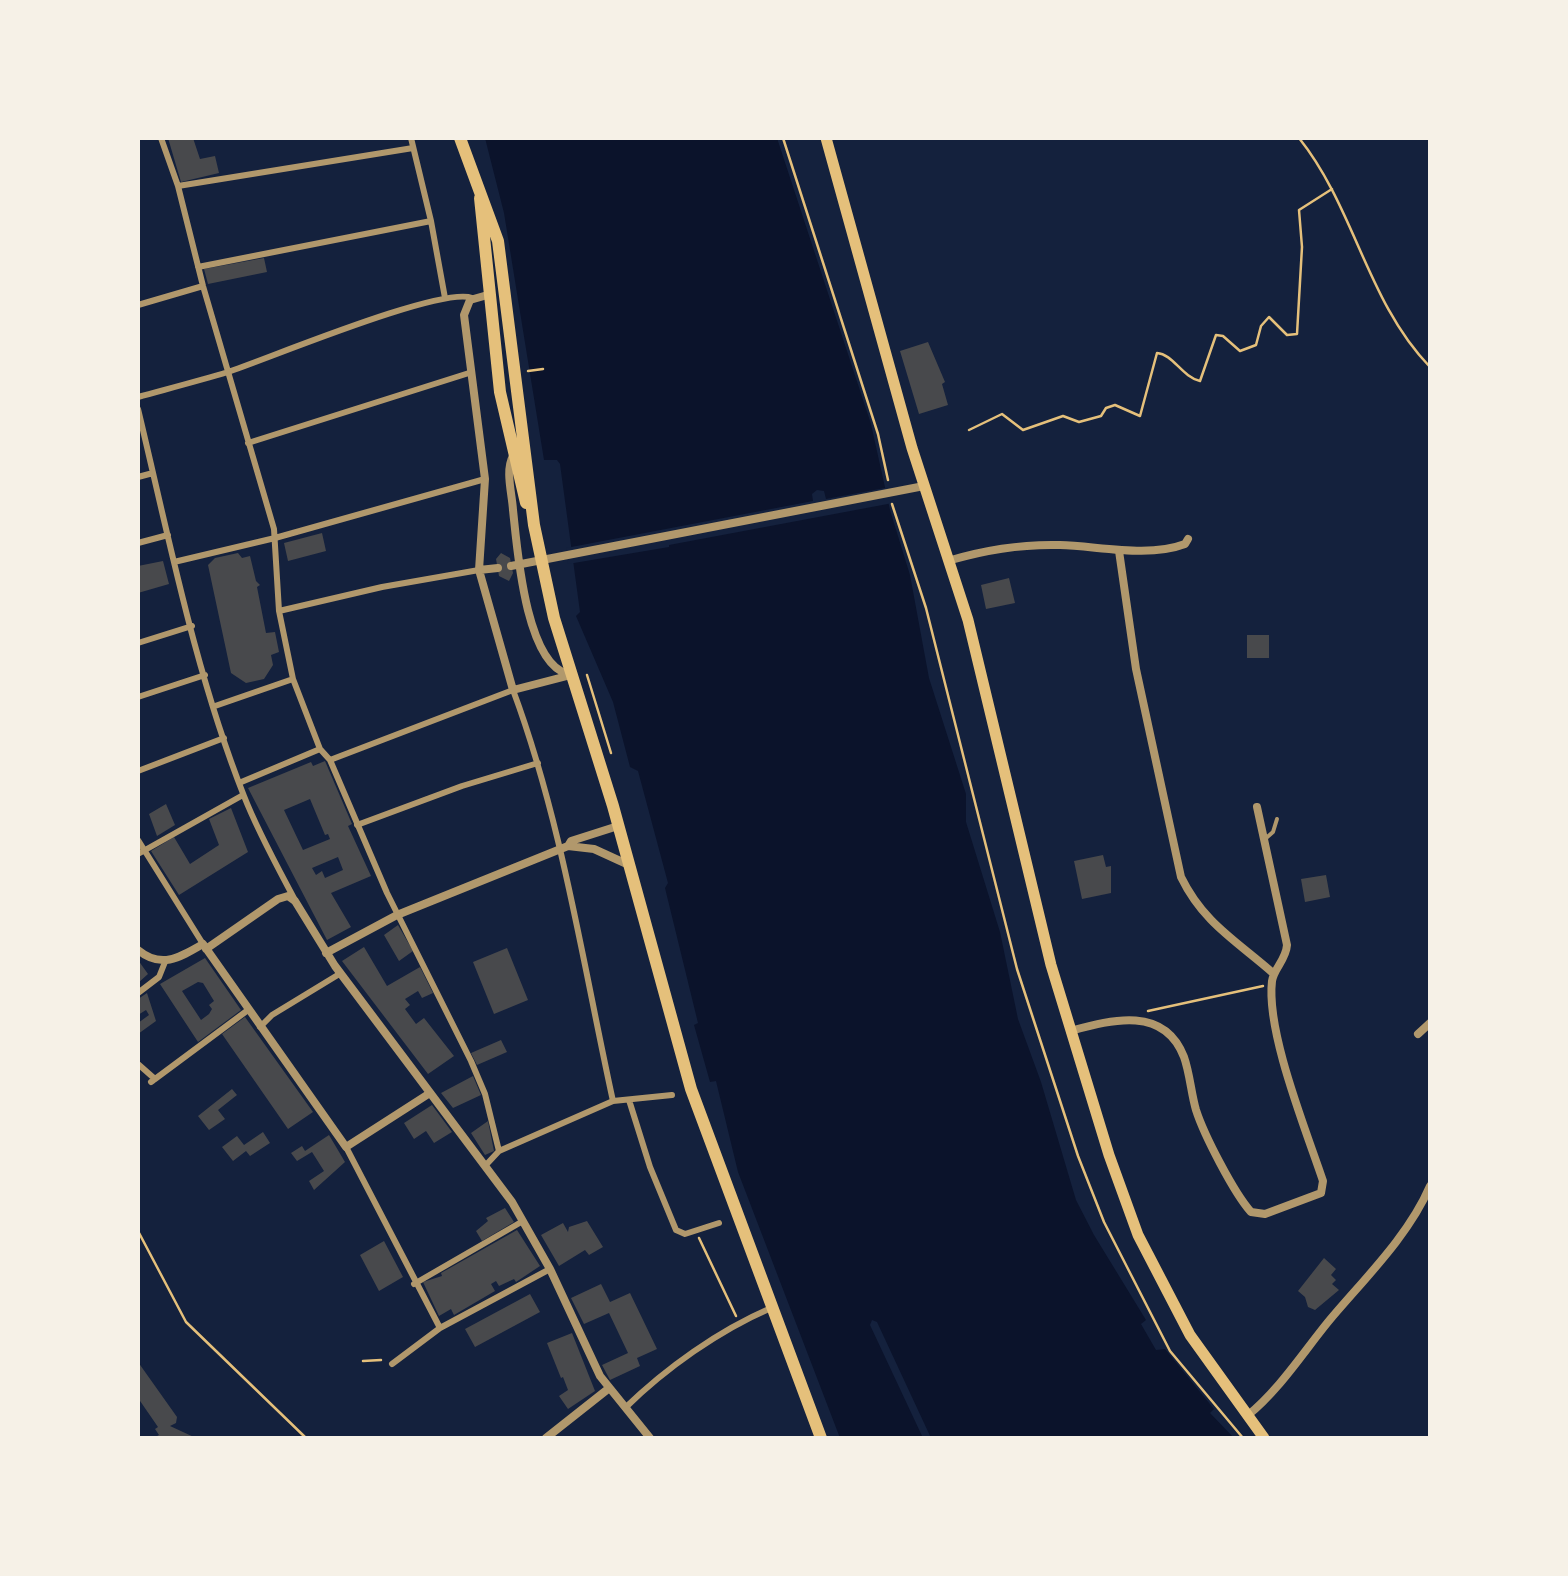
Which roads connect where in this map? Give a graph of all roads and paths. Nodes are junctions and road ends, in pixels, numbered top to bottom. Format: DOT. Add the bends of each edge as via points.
graph roads {
  1 [pos="161,138"];
  2 [pos="410,138"];
  3 [pos="460,138"];
  4 [pos="783,138"];
  5 [pos="826,138"];
  6 [pos="1299,138"];
  7 [pos="413,148"];
  8 [pos="178,186"];
  9 [pos="1332,188"];
  10 [pos="480,194"];
  11 [pos="431,221"];
  12 [pos="198,267"];
  13 [pos="202,286"];
  14 [pos="506,293"];
  15 [pos="490,294"];
  16 [pos="444,298"];
  17 [pos="472,298"];
  18 [pos="138,305"];
  19 [pos="1430,367"];
  20 [pos="543,368"];
  21 [pos="526,371"];
  22 [pos="227,372"];
  23 [pos="469,374"];
  24 [pos="138,398"];
  25 [pos="138,410"];
  26 [pos="970,430"];
  27 [pos="248,442"];
  28 [pos="514,456"];
  29 [pos="153,473"];
  30 [pos="138,477"];
  31 [pos="484,479"];
  32 [pos="890,487"];
  33 [pos="918,488"];
  34 [pos="892,503"];
  35 [pos="534,524"];
  36 [pos="168,535"];
  37 [pos="279,536"];
  38 [pos="1188,538"];
  39 [pos="138,543"];
  40 [pos="1119,551"];
  41 [pos="950,560"];
  42 [pos="174,562"];
  43 [pos="511,566"];
  44 [pos="498,568"];
  45 [pos="479,570"];
  46 [pos="279,612"];
  47 [pos="192,626"];
  48 [pos="138,643"];
  49 [pos="579,674"];
  50 [pos="205,675"];
  51 [pos="293,680"];
  52 [pos="513,690"];
  53 [pos="138,697"];
  54 [pos="214,706"];
  55 [pos="224,738"];
  56 [pos="320,748"];
  57 [pos="330,760"];
  58 [pos="538,763"];
  59 [pos="614,767"];
  60 [pos="138,771"];
  61 [pos="239,783"];
  62 [pos="243,795"];
  63 [pos="1257,807"];
  64 [pos="1277,819"];
  65 [pos="357,825"];
  66 [pos="618,826"];
  67 [pos="1264,839"];
  68 [pos="138,840"];
  69 [pos="563,847"];
  70 [pos="140,852"];
  71 [pos="630,866"];
  72 [pos="295,901"];
  73 [pos="398,915"];
  74 [pos="204,946"];
  75 [pos="138,950"];
  76 [pos="326,953"];
  77 [pos="164,962"];
  78 [pos="341,974"];
  79 [pos="1274,974"];
  80 [pos="1263,986"];
  81 [pos="138,993"];
  82 [pos="248,1010"];
  83 [pos="1136,1014"];
  84 [pos="1430,1023"];
  85 [pos="260,1026"];
  86 [pos="1070,1032"];
  87 [pos="1418,1034"];
  88 [pos="138,1064"];
  89 [pos="430,1093"];
  90 [pos="672,1094"];
  91 [pos="629,1100"];
  92 [pos="613,1101"];
  93 [pos="346,1147"];
  94 [pos="498,1151"];
  95 [pos="485,1166"];
  96 [pos="1430,1186"];
  97 [pos="523,1221"];
  98 [pos="719,1223"];
  99 [pos="138,1232"];
  100 [pos="696,1232"];
  101 [pos="550,1269"];
  102 [pos="414,1284"];
  103 [pos="771,1308"];
  104 [pos="739,1322"];
  105 [pos="440,1328"];
  106 [pos="363,1360"];
  107 [pos="392,1364"];
  108 [pos="608,1389"];
  109 [pos="624,1409"];
  110 [pos="1246,1416"];
  111 [pos="306,1438"];
  112 [pos="546,1438"];
  113 [pos="650,1438"];
  114 [pos="821,1438"];
  115 [pos="1243,1438"];
  116 [pos="1264,1438"];
  1 -- 8 [label="street"];
  2 -- 7 [label="street"];
  3 -- 10 [label="main road"];
  4 -- 32 [label="path"];
  5 -- 33 [label="main road"];
  6 -- 9 [label="path"];
  7 -- 8 [label="street"];
  7 -- 11 [label="street"];
  8 -- 12 [label="street"];
  9 -- 19 [label="path" via="1386,308"];
  9 -- 26 [label="path" via="1299,210 1297,334 1288,336 1268,318 1248,350 1216,335 1200,381 1156,353 1140,416 1115,405 1101,416 1079,422 1063,416 1024,430 1002,414"];
  10 -- 14 [label="main road" via="495,230"];
  10 -- 15 [label="main road"];
  11 -- 12 [label="street"];
  11 -- 16 [label="street"];
  12 -- 13 [label="street"];
  13 -- 18 [label="street"];
  13 -- 22 [label="street"];
  14 -- 15 [label="street"];
  14 -- 35 [label="main road"];
  15 -- 17 [label="street"];
  15 -- 28 [label="main road"];
  16 -- 17 [label="street"];
  16 -- 22 [label="street"];
  17 -- 23 [label="street" via="464,314"];
  20 -- 21 [label="path"];
  22 -- 24 [label="street"];
  22 -- 27 [label="street"];
  23 -- 27 [label="street"];
  23 -- 31 [label="street"];
  25 -- 29 [label="street"];
  27 -- 37 [label="street"];
  28 -- 35 [label="main road"];
  28 -- 49 [label="street" via="510,478 524,596 551,663"];
  29 -- 30 [label="street"];
  29 -- 36 [label="street"];
  31 -- 37 [label="street"];
  31 -- 45 [label="street"];
  33 -- 41 [label="main road"];
  33 -- 43 [label="street"];
  34 -- 115 [label="path" via="926,608 1022,988 1078,1156 1170,1351"];
  35 -- 49 [label="main road" via="550,605"];
  36 -- 39 [label="street"];
  36 -- 42 [label="street"];
  37 -- 42 [label="street"];
  37 -- 46 [label="street"];
  38 -- 40 [label="street" via="1180,546"];
  40 -- 41 [label="street" via="1057,545"];
  40 -- 79 [label="street" via="1136,670 1181,877 1212,924"];
  41 -- 86 [label="main road"];
  42 -- 47 [label="street"];
  44 -- 45 [label="street"];
  45 -- 46 [label="street"];
  45 -- 52 [label="street"];
  46 -- 51 [label="street"];
  47 -- 48 [label="street"];
  47 -- 50 [label="street"];
  49 -- 52 [label="street"];
  49 -- 59 [label="path" via="600,710"];
  49 -- 66 [label="main road"];
  50 -- 53 [label="street"];
  50 -- 54 [label="street"];
  51 -- 54 [label="street"];
  51 -- 56 [label="street"];
  52 -- 57 [label="street"];
  52 -- 58 [label="street"];
  54 -- 55 [label="street"];
  55 -- 60 [label="street"];
  55 -- 61 [label="street"];
  56 -- 57 [label="street"];
  56 -- 61 [label="street"];
  57 -- 65 [label="street"];
  58 -- 65 [label="street"];
  58 -- 69 [label="street"];
  61 -- 62 [label="street"];
  62 -- 70 [label="street"];
  62 -- 72 [label="street"];
  63 -- 67 [label="street"];
  64 -- 67 [label="lane"];
  65 -- 73 [label="street"];
  66 -- 69 [label="street"];
  66 -- 71 [label="main road"];
  67 -- 79 [label="street" via="1287,945"];
  68 -- 70 [label="street"];
  69 -- 71 [label="street" via="594,849"];
  69 -- 73 [label="street"];
  69 -- 92 [label="street"];
  70 -- 74 [label="street"];
  71 -- 103 [label="main road" via="691,1090"];
  72 -- 74 [label="street" via="278,899"];
  72 -- 76 [label="street"];
  73 -- 76 [label="street"];
  73 -- 94 [label="street" via="471,1061"];
  74 -- 77 [label="street"];
  74 -- 82 [label="street"];
  75 -- 77 [label="street"];
  76 -- 78 [label="street"];
  77 -- 81 [label="street" via="158,977"];
  78 -- 85 [label="street"];
  78 -- 89 [label="street"];
  79 -- 86 [label="street" via="1280,1041 1324,1185 1264,1214 1247,1209 1200,1122 1183,1056 1162,1028 1118,1019"];
  80 -- 83 [label="path"];
  82 -- 85 [label="street"];
  82 -- 88 [label="street" via="153,1080"];
  84 -- 87 [label="street"];
  85 -- 93 [label="street"];
  86 -- 110 [label="main road" via="1138,1235 1190,1335"];
  89 -- 93 [label="street"];
  89 -- 95 [label="street"];
  90 -- 91 [label="street"];
  91 -- 92 [label="street"];
  91 -- 100 [label="street" via="676,1230"];
  92 -- 94 [label="street"];
  93 -- 102 [label="street"];
  94 -- 95 [label="street"];
  95 -- 97 [label="street"];
  96 -- 110 [label="street" via="1413,1218"];
  97 -- 101 [label="street"];
  97 -- 102 [label="street"];
  98 -- 100 [label="street"];
  99 -- 111 [label="path" via="186,1322"];
  100 -- 104 [label="path"];
  101 -- 105 [label="street"];
  101 -- 108 [label="street"];
  102 -- 105 [label="street"];
  103 -- 104 [label="street"];
  103 -- 114 [label="main road"];
  104 -- 109 [label="street"];
  105 -- 107 [label="street"];
  106 -- 107 [label="path"];
  108 -- 109 [label="street"];
  108 -- 112 [label="street"];
  109 -- 113 [label="street"];
  110 -- 116 [label="main road"];
}
